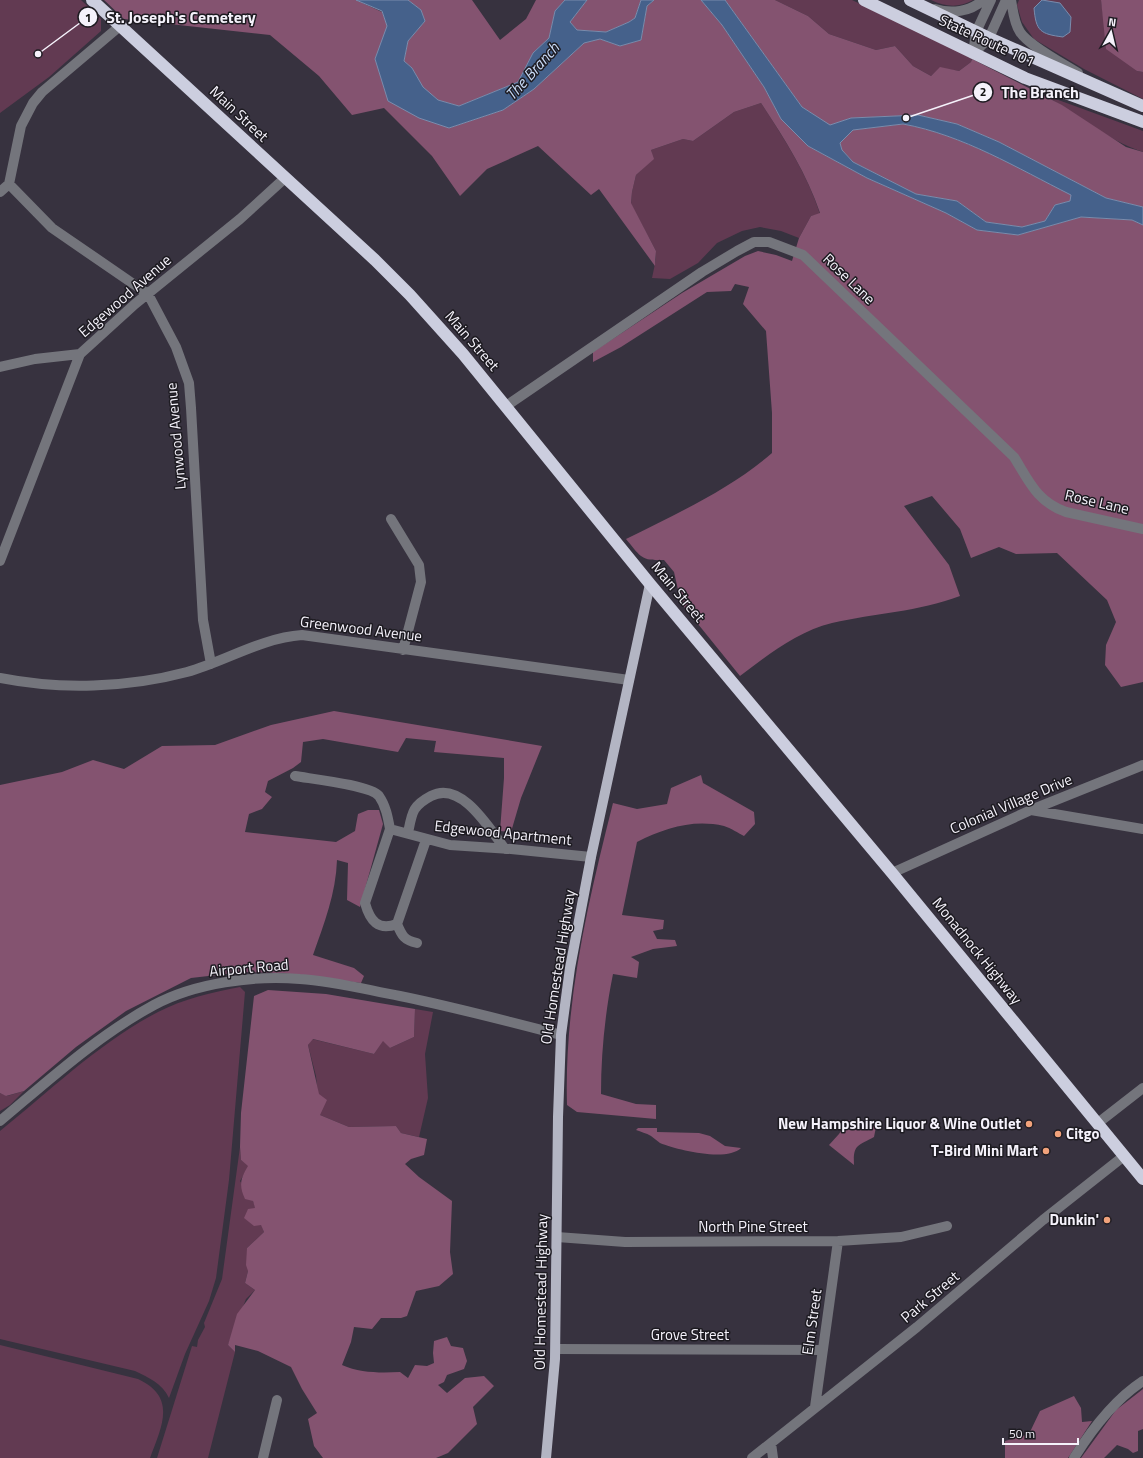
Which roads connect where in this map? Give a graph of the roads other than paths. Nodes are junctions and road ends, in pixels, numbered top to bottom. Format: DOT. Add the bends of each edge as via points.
graph roads {
  1 [pos="92,0"];
  2 [pos="864,0"];
  3 [pos="983,0"];
  4 [pos="991,0"];
  5 [pos="1006,0"];
  6 [pos="1011,0"];
  7 [pos="915,2"];
  8 [pos="120,26"];
  9 [pos="976,32"];
  10 [pos="989,38"];
  11 [pos="973,54"];
  12 [pos="1102,88"];
  13 [pos="1143,106"];
  14 [pos="1143,122"];
  15 [pos="285,178"];
  16 [pos="9,184"];
  17 [pos="0,192"];
  18 [pos="148,294"];
  19 [pos="80,354"];
  20 [pos="0,367"];
  21 [pos="506,406"];
  22 [pos="391,519"];
  23 [pos="1143,529"];
  24 [pos="0,562"];
  25 [pos="650,584"];
  26 [pos="403,650"];
  27 [pos="211,664"];
  28 [pos="0,678"];
  29 [pos="629,680"];
  30 [pos="785,744"];
  31 [pos="1143,765"];
  32 [pos="295,776"];
  33 [pos="1031,810"];
  34 [pos="390,829"];
  35 [pos="1143,829"];
  36 [pos="408,833"];
  37 [pos="426,840"];
  38 [pos="505,849"];
  39 [pos="591,857"];
  40 [pos="892,873"];
  41 [pos="398,924"];
  42 [pos="417,943"];
  43 [pos="561,1035"];
  44 [pos="1143,1088"];
  45 [pos="0,1121"];
  46 [pos="1098,1123"];
  47 [pos="1124,1156"];
  48 [pos="1143,1179"];
  49 [pos="947,1226"];
  50 [pos="557,1237"];
  51 [pos="838,1241"];
  52 [pos="556,1348"];
  53 [pos="823,1350"];
  54 [pos="1143,1381"];
  55 [pos="277,1400"];
  56 [pos="815,1408"];
  57 [pos="771,1443"];
  58 [pos="263,1458"];
  59 [pos="546,1458"];
  60 [pos="752,1458"];
  61 [pos="773,1458"];
  62 [pos="1074,1458"];
  1 -- 8 [label="highway, Main Street"];
  2 -- 11 [label="highway, State Route 101"];
  3 -- 7 [label="street" via="966,11 938,10"];
  4 -- 9 [label="street"];
  5 -- 10 [label="street"];
  6 -- 12 [label="street" via="1014,19 1020,33"];
  7 -- 9 [label="highway, State Route 101"];
  8 -- 15 [label="highway, Main Street"];
  8 -- 16 [label="street" via="42,92 33,103 21,126"];
  9 -- 10 [label="highway, State Route 101"];
  9 -- 11 [label="street"];
  10 -- 11 [label="street"];
  10 -- 12 [label="highway, State Route 101"];
  11 -- 14 [label="highway, State Route 101" via="1025,78"];
  12 -- 13 [label="highway, State Route 101"];
  15 -- 18 [label="street, Edgewood Avenue" via="240,219"];
  15 -- 21 [label="highway, Main Street" via="410,295"];
  16 -- 17 [label="street"];
  16 -- 18 [label="street, Lynwood Avenue" via="52,228"];
  18 -- 19 [label="street, Edgewood Avenue"];
  18 -- 27 [label="street, Lynwood Avenue" via="176,347 189,383 203,620"];
  19 -- 20 [label="street" via="35,359"];
  19 -- 24 [label="street, Edgewood Avenue"];
  21 -- 23 [label="street, Rose Lane" via="702,272 754,242 769,242 803,255 1014,457 1037,495 1054,508"];
  21 -- 25 [label="highway, Main Street"];
  22 -- 26 [label="street" via="419,565 421,582"];
  25 -- 29 [label="main road, Old Homestead Highway"];
  25 -- 30 [label="highway, Main Street"];
  26 -- 27 [label="street, Greenwood Avenue" via="302,635 274,639"];
  26 -- 29 [label="street, Greenwood Avenue"];
  27 -- 28 [label="street, Greenwood Avenue" via="164,677 108,685 58,685"];
  29 -- 39 [label="main road, Old Homestead Highway"];
  30 -- 40 [label="highway, Monadnock Highway"];
  31 -- 33 [label="street, Colonial Village Drive"];
  32 -- 34 [label="street" via="368,788 378,795 385,807"];
  33 -- 35 [label="street"];
  33 -- 40 [label="street, Colonial Village Drive"];
  34 -- 36 [label="street, Edgewood Apartment"];
  34 -- 41 [label="street" via="365,903 368,914 375,923 388,927"];
  36 -- 37 [label="street, Edgewood Apartment"];
  36 -- 38 [label="street" via="413,810 420,802 434,794 446,792 473,808"];
  37 -- 38 [label="street, Edgewood Apartment" via="450,845"];
  37 -- 41 [label="street"];
  38 -- 39 [label="street, Edgewood Apartment"];
  39 -- 43 [label="main road, Old Homestead Highway" via="570,968"];
  40 -- 46 [label="highway, Monadnock Highway"];
  41 -- 42 [label="street" via="401,935 406,940"];
  43 -- 45 [label="street, Airport Road" via="459,1008 346,985 300,979 249,980 206,986 155,1005 107,1034"];
  43 -- 50 [label="main road, Old Homestead Highway"];
  44 -- 46 [label="street"];
  46 -- 47 [label="highway, Monadnock Highway"];
  47 -- 48 [label="highway, Monadnock Highway"];
  47 -- 56 [label="street, Park Street"];
  49 -- 51 [label="street, North Pine Street" via="901,1237"];
  50 -- 51 [label="street, North Pine Street" via="625,1242"];
  50 -- 52 [label="main road, Old Homestead Highway"];
  51 -- 53 [label="street, Elm Street"];
  52 -- 53 [label="street, Grove Street"];
  52 -- 59 [label="main road, Old Homestead Highway"];
  53 -- 56 [label="street, Elm Street"];
  54 -- 62 [label="street" via="1112,1407 1087,1437"];
  55 -- 58 [label="street"];
  56 -- 57 [label="street, Park Street"];
  57 -- 60 [label="street, Park Street"];
  57 -- 61 [label="street"];
}
